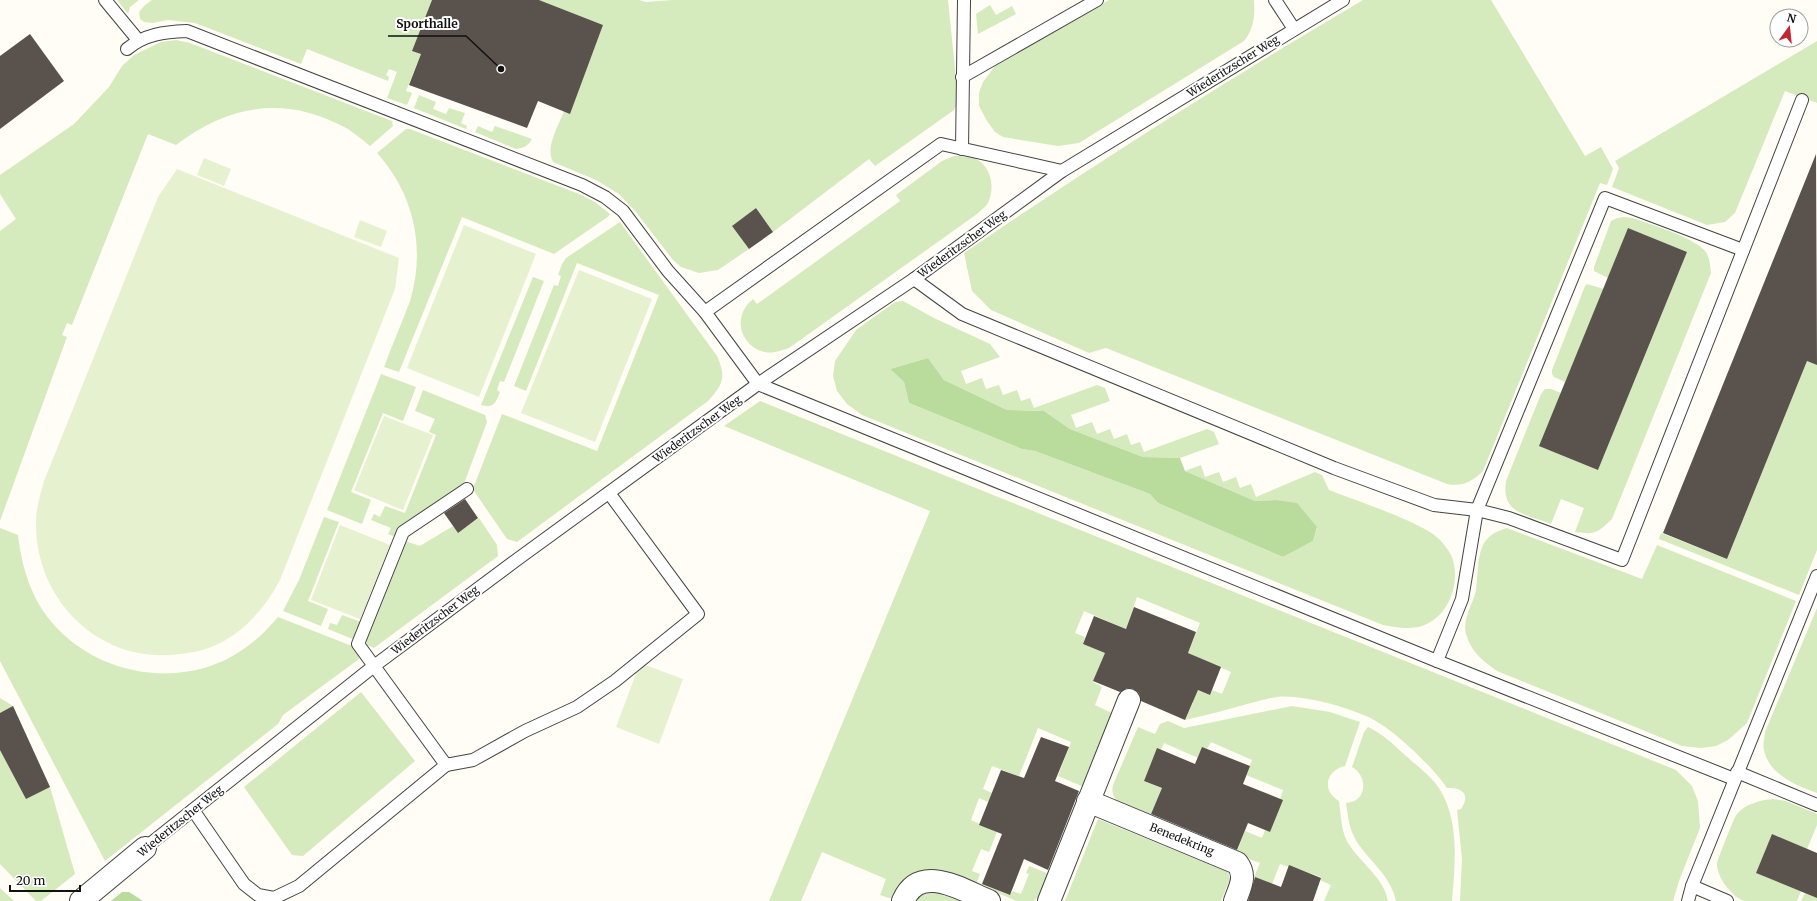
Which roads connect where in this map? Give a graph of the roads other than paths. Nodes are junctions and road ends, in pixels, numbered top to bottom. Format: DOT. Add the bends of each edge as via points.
graph roads {
  1 [pos="105,0"];
  2 [pos="964,0"];
  3 [pos="1097,0"];
  4 [pos="1275,0"];
  5 [pos="1343,0"];
  6 [pos="1294,29"];
  7 [pos="138,40"];
  8 [pos="127,49"];
  9 [pos="962,77"];
  10 [pos="1802,100"];
  11 [pos="962,149"];
  12 [pos="1062,171"];
  13 [pos="1743,250"];
  14 [pos="914,279"];
  15 [pos="705,312"];
  16 [pos="758,384"];
  17 [pos="467,489"];
  18 [pos="609,493"];
  19 [pos="1477,510"];
  20 [pos="1817,576"];
  21 [pos="1437,661"];
  22 [pos="374,666"];
  23 [pos="1129,700"];
  24 [pos="446,765"];
  25 [pos="1736,775"];
  26 [pos="1088,801"];
  27 [pos="1817,805"];
  28 [pos="194,810"];
  29 [pos="145,848"];
  30 [pos="1692,886"];
  31 [pos="81,901"];
  32 [pos="903,901"];
  33 [pos="989,901"];
  34 [pos="1049,901"];
  35 [pos="1235,901"];
  36 [pos="1688,901"];
  37 [pos="1727,901"];
  1 -- 7 [label="lane"];
  2 -- 9 [label="lane"];
  3 -- 9 [label="lane"];
  4 -- 6 [label="lane"];
  5 -- 6 [label="lane, Wiederitzscher Weg"];
  6 -- 12 [label="lane, Wiederitzscher Weg"];
  7 -- 8 [label="lane"];
  7 -- 15 [label="lane" via="160,33 186,31 582,185 605,197 623,211 668,271"];
  9 -- 11 [label="lane"];
  10 -- 13 [label="lane"];
  11 -- 12 [label="lane"];
  11 -- 15 [label="lane" via="941,144"];
  12 -- 14 [label="lane, Wiederitzscher Weg"];
  13 -- 19 [label="lane" via="1605,198"];
  13 -- 19 [label="lane" via="1622,560 1510,518"];
  14 -- 16 [label="lane, Wiederitzscher Weg"];
  14 -- 19 [label="lane" via="962,314 1312,459 1434,505"];
  15 -- 16 [label="lane"];
  16 -- 18 [label="lane, Wiederitzscher Weg"];
  16 -- 21 [label="lane"];
  17 -- 22 [label="lane" via="403,532 358,644"];
  18 -- 22 [label="lane, Wiederitzscher Weg"];
  18 -- 24 [label="lane" via="698,614 615,681 577,707 525,731 473,760"];
  19 -- 21 [label="lane" via="1462,599"];
  20 -- 25 [label="lane"];
  21 -- 25 [label="lane"];
  22 -- 24 [label="lane"];
  22 -- 28 [label="lane, Wiederitzscher Weg"];
  23 -- 26 [label="street"];
  24 -- 28 [label="lane" via="299,886 274,898 258,895 244,884"];
  25 -- 27 [label="lane"];
  25 -- 30 [label="lane"];
  26 -- 34 [label="street"];
  26 -- 35 [label="street, Benedekring" via="1237,863 1244,875"];
  28 -- 29 [label="lane, Wiederitzscher Weg"];
  29 -- 31 [label="street, Wiederitzscher Weg"];
  30 -- 36 [label="lane"];
  30 -- 37 [label="lane"];
  32 -- 33 [label="street" via="910,888 919,883 936,880"];
}
